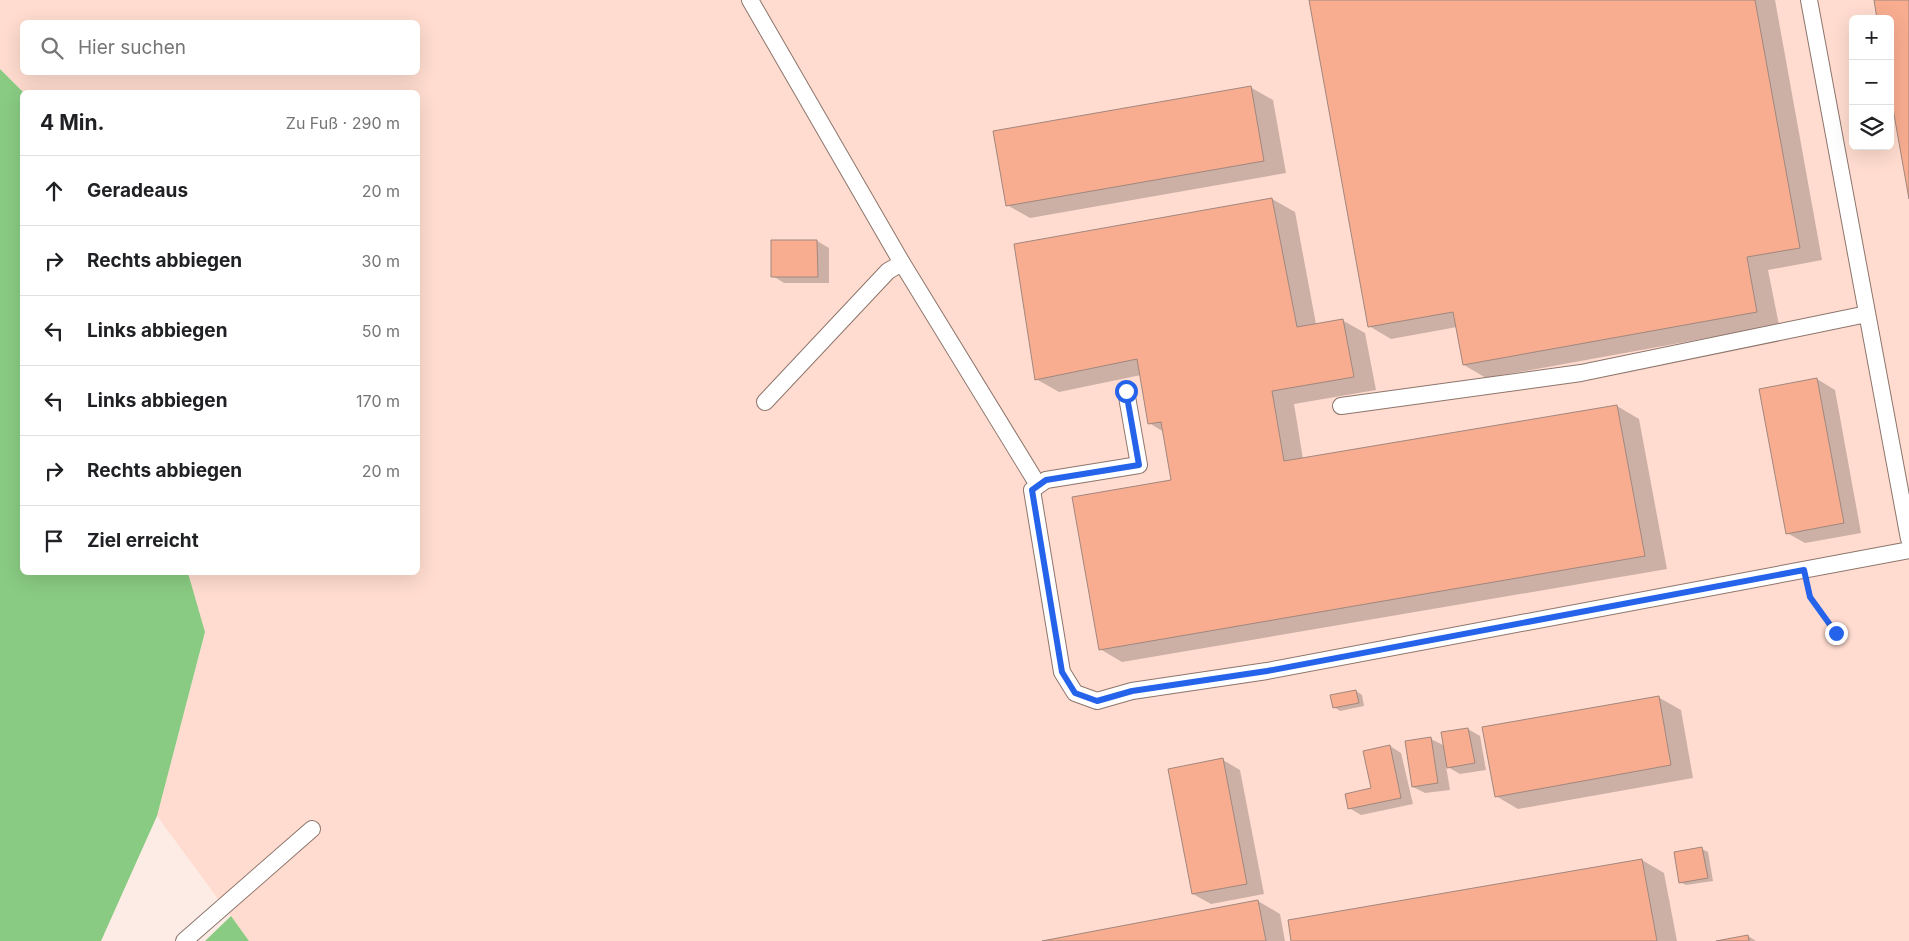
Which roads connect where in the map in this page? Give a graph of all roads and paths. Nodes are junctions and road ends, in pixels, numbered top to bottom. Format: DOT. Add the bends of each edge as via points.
graph roads {
  1 [pos="750,0"];
  2 [pos="1809,0"];
  3 [pos="902,263"];
  4 [pos="1867,314"];
  5 [pos="1126,391"];
  6 [pos="766,402"];
  7 [pos="1341,406"];
  8 [pos="1038,485"];
  9 [pos="1909,539"];
  10 [pos="1909,550"];
  11 [pos="1804,570"];
  12 [pos="1836,633"];
  13 [pos="312,828"];
  14 [pos="184,941"];
  1 -- 3 [label="lane"];
  2 -- 4 [label="lane"];
  3 -- 6 [label="lane" via="888,271"];
  3 -- 8 [label="lane"];
  4 -- 7 [label="lane" via="1581,373"];
  4 -- 9 [label="lane"];
  5 -- 8 [label="lane" via="1139,465 1046,480"];
  8 -- 11 [label="lane" via="1032,490 1062,672 1075,693 1097,701 1132,691 1267,671"];
  10 -- 11 [label="lane"];
  11 -- 12 [label="path" via="1810,597"];
  13 -- 14 [label="lane"];
}
